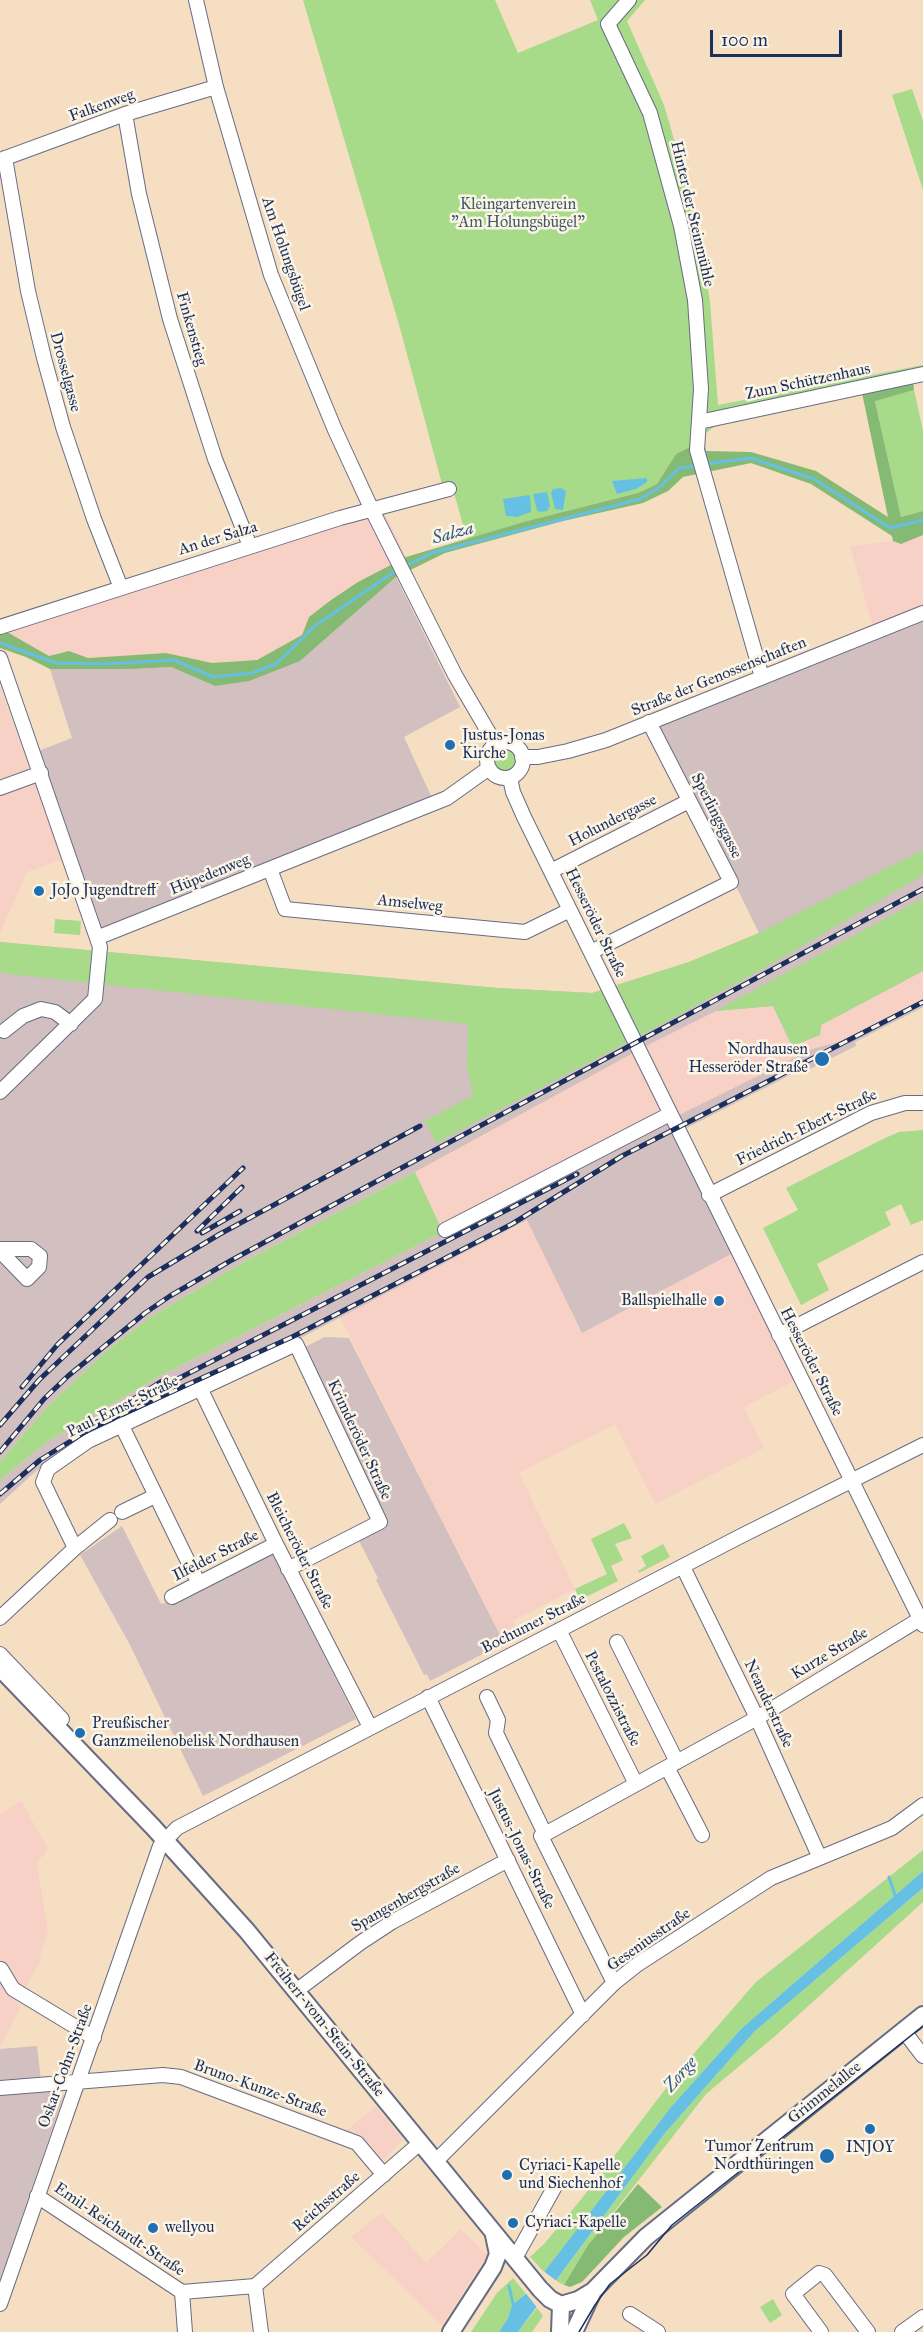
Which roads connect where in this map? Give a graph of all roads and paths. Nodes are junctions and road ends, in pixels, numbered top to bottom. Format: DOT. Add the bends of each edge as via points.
graph roads {
  1 [pos="196,0"];
  2 [pos="629,0"];
  3 [pos="216,87"];
  4 [pos="125,114"];
  5 [pos="3,159"];
  6 [pos="923,374"];
  7 [pos="699,422"];
  8 [pos="449,489"];
  9 [pos="371,508"];
  10 [pos="250,546"];
  11 [pos="121,588"];
  12 [pos="923,613"];
  13 [pos="0,627"];
  14 [pos="0,658"];
  15 [pos="762,677"];
  16 [pos="649,722"];
  17 [pos="496,745"];
  18 [pos="522,757"];
  19 [pos="489,768"];
  20 [pos="41,773"];
  21 [pos="510,778"];
  22 [pos="0,788"];
  23 [pos="689,801"];
  24 [pos="270,869"];
  25 [pos="551,871"];
  26 [pos="570,910"];
  27 [pos="99,937"];
  28 [pos="591,952"];
  29 [pos="71,1024"];
  30 [pos="4,1031"];
  31 [pos="0,1092"];
  32 [pos="923,1103"];
  33 [pos="670,1114"];
  34 [pos="709,1195"];
  35 [pos="446,1230"];
  36 [pos="923,1262"];
  37 [pos="780,1335"];
  38 [pos="296,1344"];
  39 [pos="200,1388"];
  40 [pos="122,1424"];
  41 [pos="923,1446"];
  42 [pos="853,1480"];
  43 [pos="155,1496"];
  44 [pos="276,1544"];
  45 [pos="75,1548"];
  46 [pos="683,1567"];
  47 [pos="288,1569"];
  48 [pos="198,1582"];
  49 [pos="172,1597"];
  50 [pos="0,1618"];
  51 [pos="922,1622"];
  52 [pos="560,1630"];
  53 [pos="617,1642"];
  54 [pos="0,1654"];
  55 [pos="0,1668"];
  56 [pos="428,1697"];
  57 [pos="487,1697"];
  58 [pos="757,1718"];
  59 [pos="55,1725"];
  60 [pos="370,1727"];
  61 [pos="672,1765"];
  62 [pos="636,1784"];
  63 [pos="923,1805"];
  64 [pos="545,1834"];
  65 [pos="702,1835"];
  66 [pos="165,1840"];
  67 [pos="819,1856"];
  68 [pos="508,1860"];
  69 [pos="1,1969"];
  70 [pos="614,1983"];
  71 [pos="296,1991"];
  72 [pos="584,2015"];
  73 [pos="923,2015"];
  74 [pos="903,2030"];
  75 [pos="94,2038"];
  76 [pos="923,2056"];
  77 [pos="77,2083"];
  78 [pos="0,2088"];
  79 [pos="420,2143"];
  80 [pos="435,2161"];
  81 [pos="384,2175"];
  82 [pos="554,2188"];
  83 [pos="37,2196"];
  84 [pos="493,2231"];
  85 [pos="519,2262"];
  86 [pos="255,2286"];
  87 [pos="483,2286"];
  88 [pos="593,2291"];
  89 [pos="182,2292"];
  90 [pos="0,2304"];
  91 [pos="561,2305"];
  92 [pos="630,2314"];
  93 [pos="923,2317"];
  94 [pos="185,2332"];
  95 [pos="261,2332"];
  96 [pos="451,2332"];
  97 [pos="560,2332"];
  98 [pos="574,2332"];
  99 [pos="658,2332"];
  100 [pos="821,2332"];
  101 [pos="868,2332"];
  102 [pos="902,2332"];
  1 -- 3 [label="street, Am Holungsbügel"];
  2 -- 7 [label="street, Hinter der Steinmühle" via="609,24 650,113 681,226 695,300 701,389"];
  3 -- 4 [label="street, Falkenweg"];
  3 -- 9 [label="street, Am Holungsbügel" via="272,275"];
  4 -- 5 [label="street, Falkenweg"];
  4 -- 10 [label="street, Finkenstieg" via="139,194 170,319 215,459"];
  5 -- 11 [label="street, Drosselgasse" via="47,369 93,519"];
  6 -- 7 [label="street, Zum Schützenhaus"];
  7 -- 15 [label="street, Hinter der Steinmühle" via="697,450"];
  8 -- 9 [label="street, An der Salza"];
  9 -- 10 [label="street, An der Salza"];
  9 -- 17 [label="street" via="455,675"];
  10 -- 11 [label="street, An der Salza"];
  11 -- 13 [label="street, An der Salza"];
  12 -- 15 [label="street, Straße der Genossenschaften"];
  14 -- 20 [label="street"];
  15 -- 16 [label="street, Straße der Genossenschaften"];
  16 -- 18 [label="street, Straße der Genossenschaften" via="568,751"];
  16 -- 23 [label="street, Sperlingsgasse"];
  17 -- 18 [label="street" via="514,745"];
  17 -- 19 [label="street" via="488,755"];
  18 -- 21 [label="street" via="521,769"];
  19 -- 21 [label="street" via="495,776"];
  19 -- 24 [label="street, Hüpedenweg" via="447,798"];
  20 -- 22 [label="street"];
  20 -- 27 [label="street"];
  21 -- 25 [label="street, Hesseröder Straße"];
  23 -- 25 [label="street, Holundergasse"];
  23 -- 28 [label="street, Sperlingsgasse" via="731,882"];
  24 -- 26 [label="street, Amselweg" via="285,909 525,932"];
  24 -- 27 [label="street, Hüpedenweg"];
  25 -- 26 [label="street, Hesseröder Straße"];
  26 -- 28 [label="street, Hesseröder Straße"];
  27 -- 29 [label="street" via="95,999"];
  28 -- 33 [label="street, Hesseröder Straße"];
  29 -- 30 [label="street" via="55,1012 41,1009 23,1016"];
  29 -- 31 [label="street"];
  32 -- 34 [label="street, Friedrich-Ebert-Straße" via="905,1103 871,1113"];
  33 -- 34 [label="street, Hesseröder Straße"];
  33 -- 35 [label="street"];
  34 -- 37 [label="street, Hesseröder Straße"];
  36 -- 37 [label="street"];
  37 -- 42 [label="street, Hesseröder Straße"];
  38 -- 39 [label="street, Paul-Ernst-Straße"];
  38 -- 47 [label="street, Krimderöder Straße" via="380,1522"];
  39 -- 40 [label="street, Paul-Ernst-Straße"];
  39 -- 44 [label="street, Bleicheröder Straße"];
  40 -- 43 [label="street"];
  40 -- 45 [label="street, Paul-Ernst-Straße" via="88,1441 48,1469 43,1482"];
  41 -- 42 [label="street, Bochumer Straße"];
  42 -- 46 [label="street, Bochumer Straße"];
  42 -- 51 [label="street, Hesseröder Straße"];
  43 -- 45 [label="street" via="116,1516"];
  43 -- 48 [label="street"];
  44 -- 47 [label="street, Bleicheröder Straße"];
  44 -- 48 [label="street, Ilfelder Straße"];
  45 -- 50 [label="street"];
  46 -- 52 [label="street, Bochumer Straße"];
  46 -- 58 [label="street, Neanderstraße"];
  47 -- 60 [label="street, Bleicheröder Straße"];
  48 -- 49 [label="street, Ilfelder Straße"];
  51 -- 58 [label="street, Kurze Straße"];
  52 -- 56 [label="street, Bochumer Straße"];
  52 -- 62 [label="street, Pestalozzistraße"];
  53 -- 61 [label="street, Pestalozzistraße"];
  54 -- 59 [label="street, Freiherr-vom-Stein-Straße" via="62,1719"];
  55 -- 59 [label="main road, Freiherr-vom-Stein-Straße"];
  56 -- 60 [label="street, Bochumer Straße"];
  56 -- 68 [label="street, Justus-Jonas-Straße"];
  57 -- 64 [label="street, Justus-Jonas-Straße" via="498,1720 496,1733"];
  58 -- 61 [label="street"];
  58 -- 67 [label="street, Neanderstraße"];
  59 -- 66 [label="main road, Freiherr-vom-Stein-Straße"];
  60 -- 66 [label="street, Bochumer Straße" via="177,1828"];
  61 -- 62 [label="street"];
  61 -- 65 [label="street, Pestalozzistraße"];
  62 -- 64 [label="street"];
  63 -- 67 [label="street, Geseniusstraße" via="892,1828"];
  64 -- 70 [label="street, Justus-Jonas-Straße" via="541,1836"];
  66 -- 71 [label="main road, Freiherr-vom-Stein-Straße"];
  66 -- 75 [label="street, Oskar-Cohn-Straße" via="160,1845"];
  67 -- 70 [label="street, Geseniusstraße" via="771,1878"];
  68 -- 71 [label="street, Spangenbergstraße" via="392,1922"];
  68 -- 72 [label="street, Justus-Jonas-Straße"];
  69 -- 75 [label="street" via="13,1989"];
  70 -- 72 [label="street, Geseniusstraße"];
  71 -- 79 [label="main road, Freiherr-vom-Stein-Straße"];
  72 -- 80 [label="street, Geseniusstraße"];
  73 -- 74 [label="main road, Grimmelallee"];
  74 -- 76 [label="street"];
  74 -- 88 [label="main road, Grimmelallee" via="646,2237"];
  75 -- 77 [label="street, Oskar-Cohn-Straße"];
  77 -- 78 [label="street, Bruno-Kunze-Straße"];
  77 -- 81 [label="street, Bruno-Kunze-Straße" via="163,2075 182,2077 357,2143"];
  77 -- 83 [label="street, Oskar-Cohn-Straße"];
  79 -- 80 [label="main road, Freiherr-vom-Stein-Straße"];
  79 -- 81 [label="street, Reichsstraße"];
  80 -- 84 [label="main road, Freiherr-vom-Stein-Straße"];
  81 -- 86 [label="street, Reichsstraße"];
  82 -- 85 [label="street"];
  83 -- 89 [label="street, Emil-Reichardt-Straße"];
  83 -- 90 [label="street, Oskar-Cohn-Straße"];
  84 -- 85 [label="main road, Freiherr-vom-Stein-Straße"];
  84 -- 87 [label="main road" via="498,2254"];
  85 -- 87 [label="main road"];
  85 -- 91 [label="main road, Freiherr-vom-Stein-Straße" via="547,2297"];
  86 -- 89 [label="street"];
  86 -- 95 [label="street"];
  87 -- 96 [label="main road"];
  88 -- 91 [label="main road"];
  88 -- 98 [label="main road"];
  89 -- 94 [label="street"];
  91 -- 97 [label="main road"];
  92 -- 99 [label="street"];
  93 -- 102 [label="street"];
  100 -- 101 [label="street" via="793,2294 819,2273 825,2275"];
}
